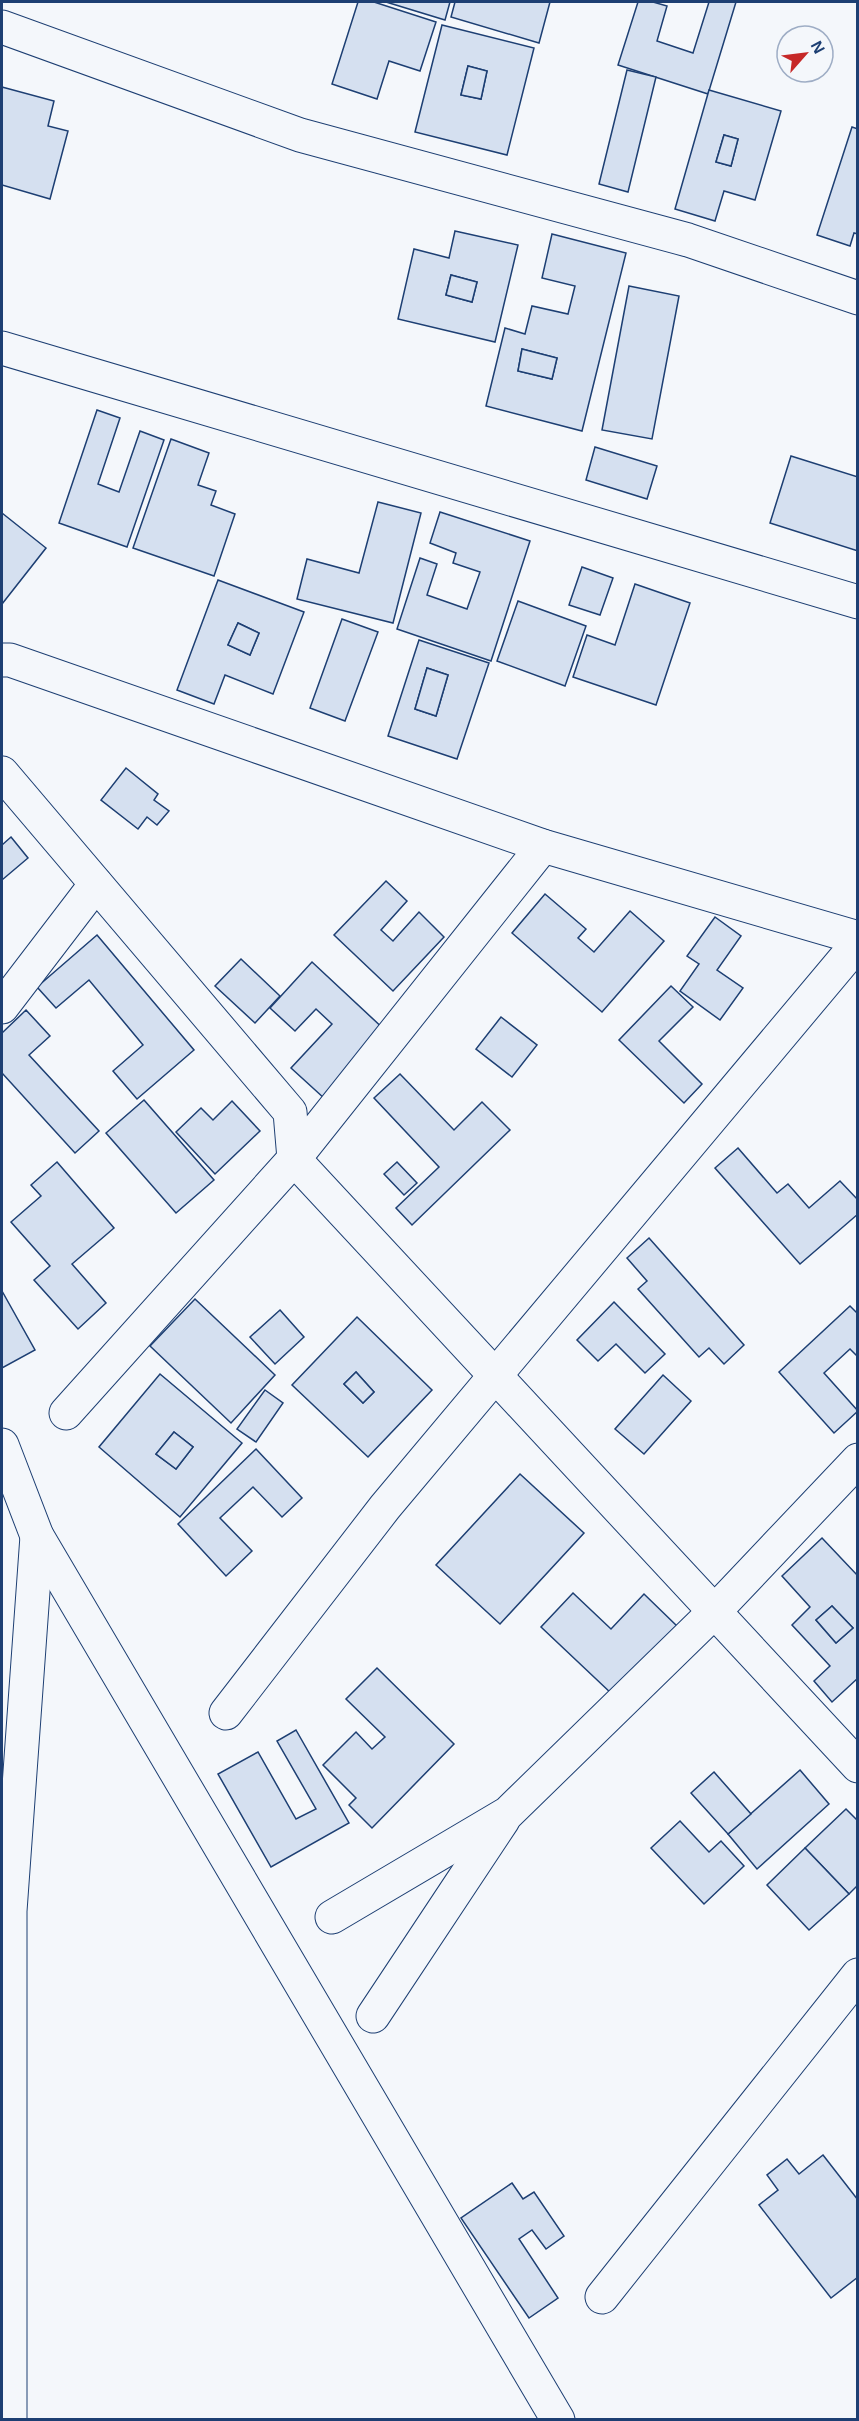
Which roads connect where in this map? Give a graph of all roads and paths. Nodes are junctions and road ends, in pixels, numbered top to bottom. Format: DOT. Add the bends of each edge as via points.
graph roads {
  1 [pos="2,27"];
  2 [pos="858,298"];
  3 [pos="2,348"];
  4 [pos="858,602"];
  5 [pos="2,660"];
  6 [pos="2,773"];
  7 [pos="543,846"];
  8 [pos="96,884"];
  9 [pos="858,938"];
  10 [pos="858,943"];
  11 [pos="2,1007"];
  12 [pos="294,1159"];
  13 [pos="495,1376"];
  14 [pos="66,1413"];
  15 [pos="2,1445"];
  16 [pos="858,1460"];
  17 [pos="37,1536"];
  18 [pos="713,1613"];
  19 [pos="226,1713"];
  20 [pos="858,1766"];
  21 [pos="508,1813"];
  22 [pos="332,1917"];
  23 [pos="858,1975"];
  24 [pos="373,2016"];
  25 [pos="602,2297"];
  26 [pos="10,2420"];
  27 [pos="558,2420"];
  1 -- 2 [label="street" via="300,135 688,240"];
  3 -- 4 [label="street"];
  5 -- 7 [label="street"];
  6 -- 8 [label="street"];
  7 -- 9 [label="street"];
  7 -- 12 [label="street"];
  8 -- 11 [label="street"];
  8 -- 12 [label="street" via="290,1112"];
  10 -- 13 [label="street"];
  12 -- 13 [label="street"];
  12 -- 14 [label="street"];
  13 -- 18 [label="street"];
  13 -- 19 [label="street" via="385,1506"];
  15 -- 17 [label="street"];
  16 -- 18 [label="street"];
  17 -- 26 [label="street" via="10,1911"];
  17 -- 27 [label="street"];
  18 -- 20 [label="street"];
  18 -- 21 [label="street"];
  21 -- 22 [label="street"];
  21 -- 24 [label="street"];
  23 -- 25 [label="street"];
}
